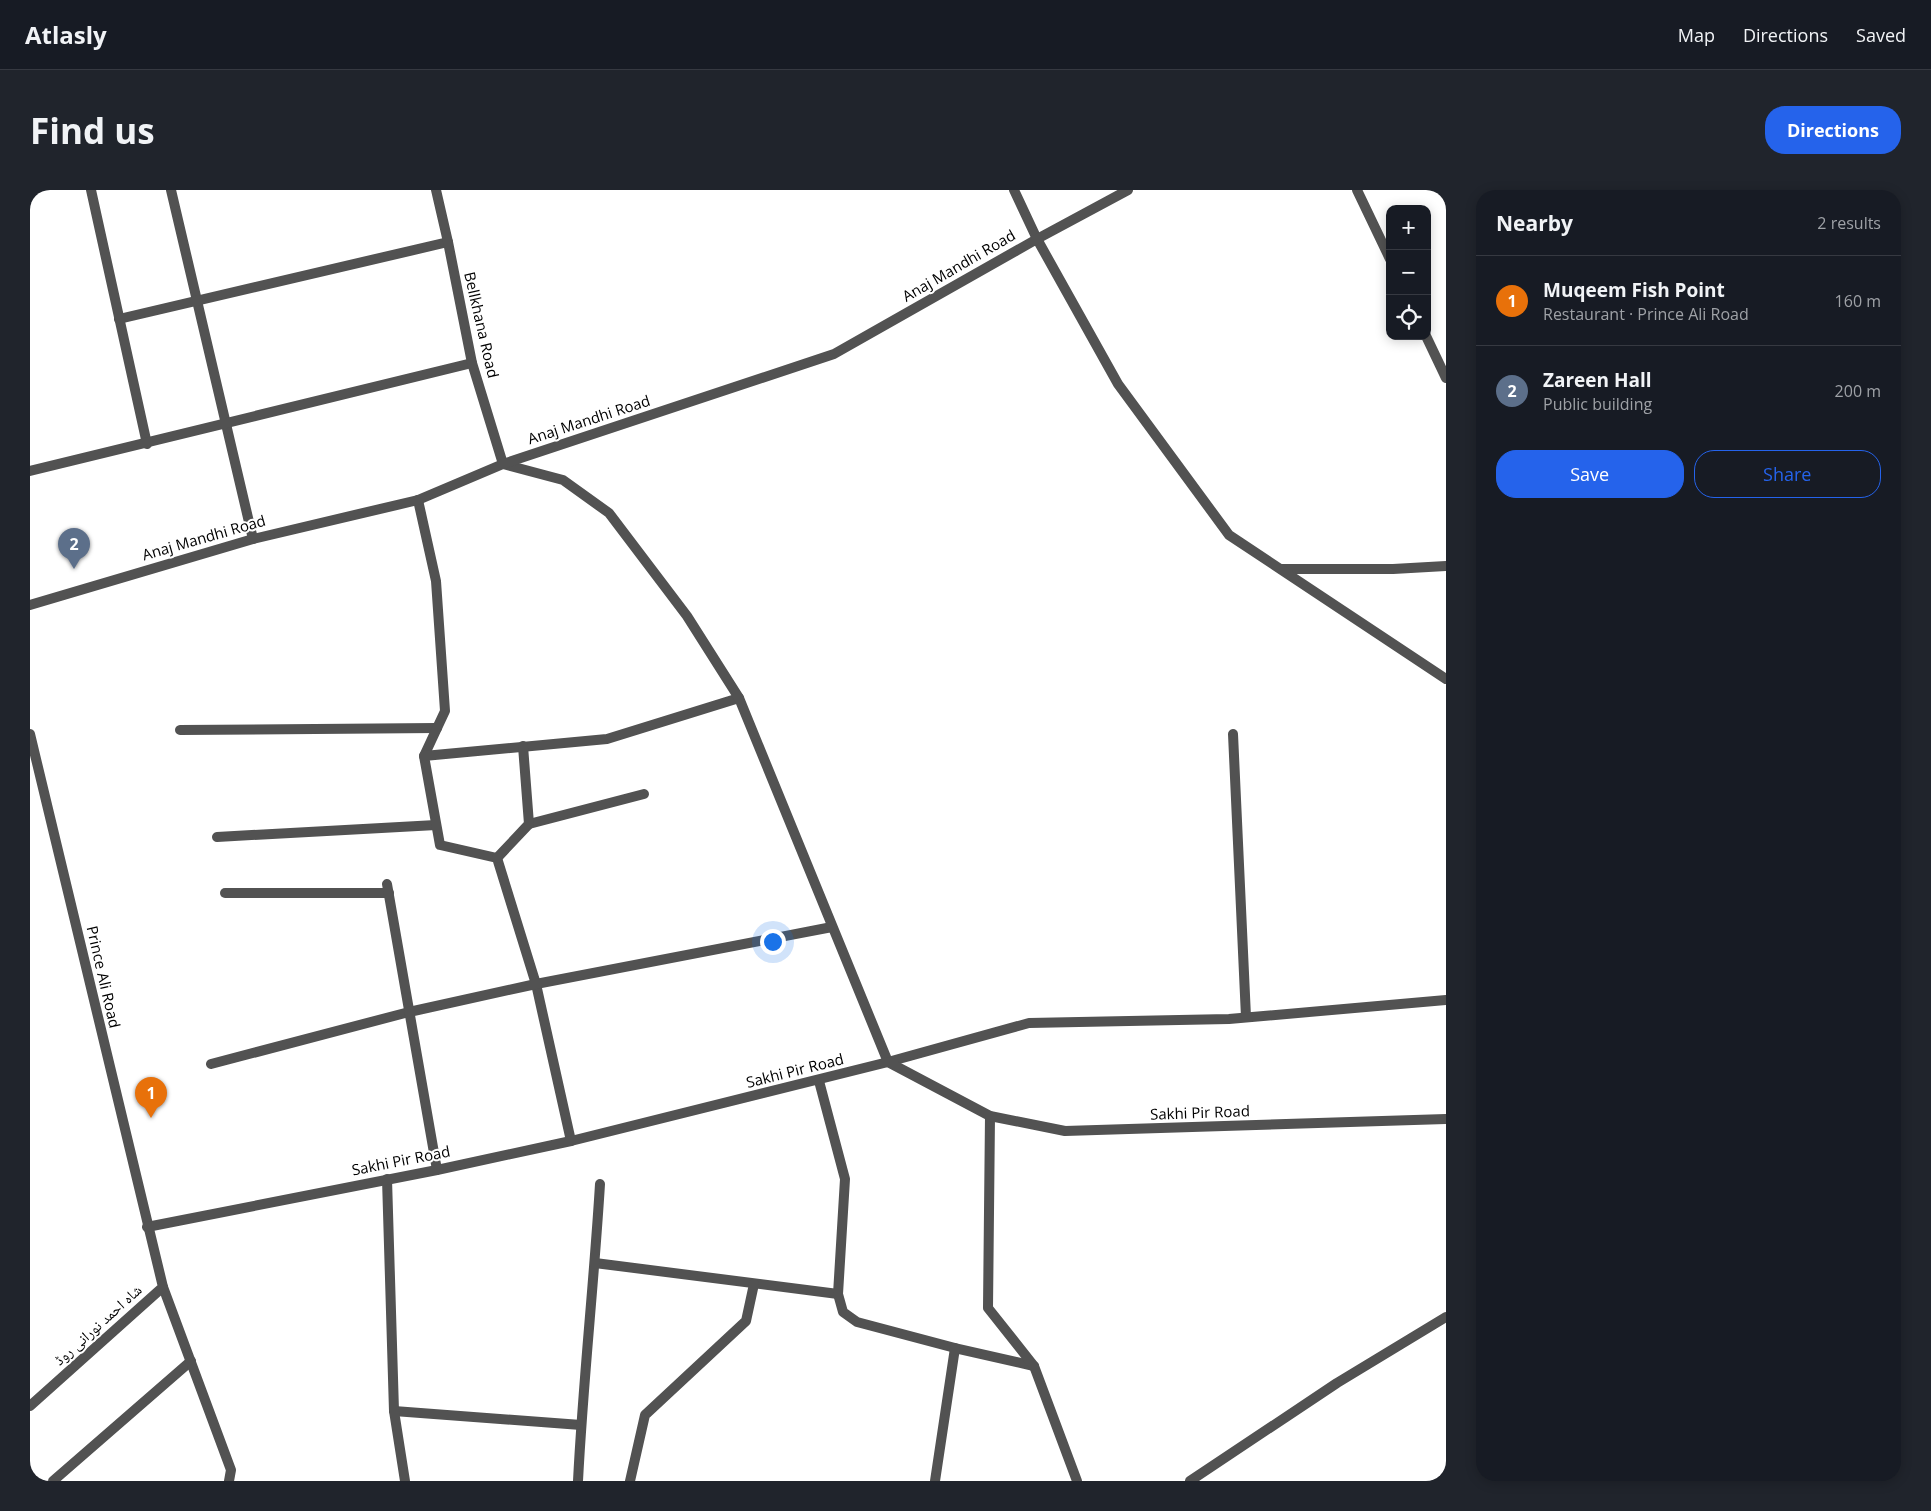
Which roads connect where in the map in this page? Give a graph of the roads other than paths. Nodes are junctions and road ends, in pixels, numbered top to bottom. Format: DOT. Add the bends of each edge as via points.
graph roads {
  1 [pos="91,190"];
  2 [pos="172,190"];
  3 [pos="436,190"];
  4 [pos="1014,190"];
  5 [pos="1128,190"];
  6 [pos="1357,190"];
  7 [pos="1037,239"];
  8 [pos="448,242"];
  9 [pos="1386,251"];
  10 [pos="197,301"];
  11 [pos="119,319"];
  12 [pos="1428,340"];
  13 [pos="472,364"];
  14 [pos="1446,378"];
  15 [pos="225,423"];
  16 [pos="147,444"];
  17 [pos="503,464"];
  18 [pos="30,471"];
  19 [pos="418,500"];
  20 [pos="253,539"];
  21 [pos="1446,566"];
  22 [pos="1280,569"];
  23 [pos="30,605"];
  24 [pos="1446,679"];
  25 [pos="739,698"];
  26 [pos="437,728"];
  27 [pos="180,730"];
  28 [pos="30,734"];
  29 [pos="1233,734"];
  30 [pos="523,746"];
  31 [pos="424,756"];
  32 [pos="644,794"];
  33 [pos="529,824"];
  34 [pos="436,825"];
  35 [pos="217,837"];
  36 [pos="497,858"];
  37 [pos="225,893"];
  38 [pos="832,927"];
  39 [pos="536,984"];
  40 [pos="1446,1000"];
  41 [pos="410,1012"];
  42 [pos="1246,1017"];
  43 [pos="888,1062"];
  44 [pos="211,1064"];
  45 [pos="819,1081"];
  46 [pos="990,1116"];
  47 [pos="1446,1119"];
  48 [pos="571,1141"];
  49 [pos="437,1170"];
  50 [pos="387,1179"];
  51 [pos="600,1184"];
  52 [pos="148,1227"];
  53 [pos="595,1263"];
  54 [pos="754,1284"];
  55 [pos="163,1287"];
  56 [pos="838,1294"];
  57 [pos="1446,1317"];
  58 [pos="955,1348"];
  59 [pos="190,1361"];
  60 [pos="1034,1366"];
  61 [pos="30,1406"];
  62 [pos="394,1410"];
  63 [pos="580,1425"];
  64 [pos="56,1480"];
  65 [pos="229,1481"];
  66 [pos="405,1481"];
  67 [pos="578,1481"];
  68 [pos="630,1481"];
  69 [pos="934,1481"];
  70 [pos="1077,1481"];
  71 [pos="1190,1481"];
  1 -- 11 [label="street"];
  2 -- 10 [label="street"];
  3 -- 8 [label="street, Bellkhana Road"];
  4 -- 7 [label="street"];
  5 -- 7 [label="street, Anaj Mandhi Road"];
  6 -- 9 [label="street"];
  7 -- 17 [label="street, Anaj Mandhi Road" via="834,354"];
  7 -- 22 [label="street" via="1118,384 1223,527 1229,535"];
  8 -- 10 [label="street"];
  8 -- 13 [label="street, Bellkhana Road"];
  10 -- 11 [label="street"];
  10 -- 15 [label="street"];
  11 -- 16 [label="street"];
  12 -- 14 [label="street"];
  13 -- 15 [label="street"];
  13 -- 17 [label="street, Bellkhana Road"];
  15 -- 16 [label="street"];
  15 -- 20 [label="street"];
  16 -- 18 [label="street"];
  17 -- 19 [label="street, Anaj Mandhi Road"];
  17 -- 25 [label="street" via="564,480 609,513 687,616"];
  19 -- 20 [label="street, Anaj Mandhi Road"];
  19 -- 26 [label="street" via="436,581 445,711"];
  20 -- 23 [label="street, Anaj Mandhi Road"];
  21 -- 22 [label="street"];
  22 -- 24 [label="street"];
  25 -- 30 [label="street" via="607,739"];
  25 -- 38 [label="street"];
  26 -- 27 [label="street"];
  26 -- 31 [label="street"];
  28 -- 52 [label="street, Prince Ali Road"];
  29 -- 42 [label="street"];
  30 -- 31 [label="street"];
  30 -- 33 [label="street"];
  31 -- 34 [label="street"];
  32 -- 33 [label="street"];
  33 -- 36 [label="street"];
  34 -- 35 [label="street"];
  34 -- 36 [label="street" via="440,845"];
  36 -- 39 [label="street"];
  37 -- 41 [label="street" via="388,888"];
  38 -- 39 [label="street"];
  38 -- 43 [label="street"];
  39 -- 41 [label="street"];
  39 -- 48 [label="street"];
  40 -- 42 [label="street"];
  41 -- 44 [label="street"];
  41 -- 49 [label="street"];
  42 -- 43 [label="street" via="1029,1023"];
  43 -- 45 [label="street, Sakhi Pir Road"];
  43 -- 46 [label="street, Sakhi Pir Road"];
  45 -- 48 [label="street, Sakhi Pir Road"];
  45 -- 56 [label="street" via="845,1179"];
  46 -- 47 [label="street, Sakhi Pir Road" via="1065,1131"];
  46 -- 60 [label="street" via="988,1308"];
  48 -- 49 [label="street, Sakhi Pir Road"];
  49 -- 50 [label="street, Sakhi Pir Road"];
  50 -- 52 [label="street, Sakhi Pir Road"];
  50 -- 62 [label="street"];
  51 -- 53 [label="street"];
  52 -- 55 [label="street, Prince Ali Road"];
  53 -- 54 [label="street"];
  53 -- 63 [label="street"];
  54 -- 56 [label="street"];
  54 -- 68 [label="street" via="746,1321 645,1414"];
  55 -- 59 [label="street, Prince Ali Road"];
  55 -- 61 [label="street, شاہ احمد نورانی روڈ"];
  56 -- 58 [label="street" via="843,1312 857,1322"];
  57 -- 71 [label="street" via="1337,1383"];
  58 -- 60 [label="street"];
  58 -- 69 [label="street"];
  59 -- 64 [label="street"];
  59 -- 65 [label="street, Prince Ali Road" via="231,1470"];
  60 -- 70 [label="street"];
  62 -- 63 [label="street"];
  62 -- 66 [label="street"];
  63 -- 67 [label="street"];
}
